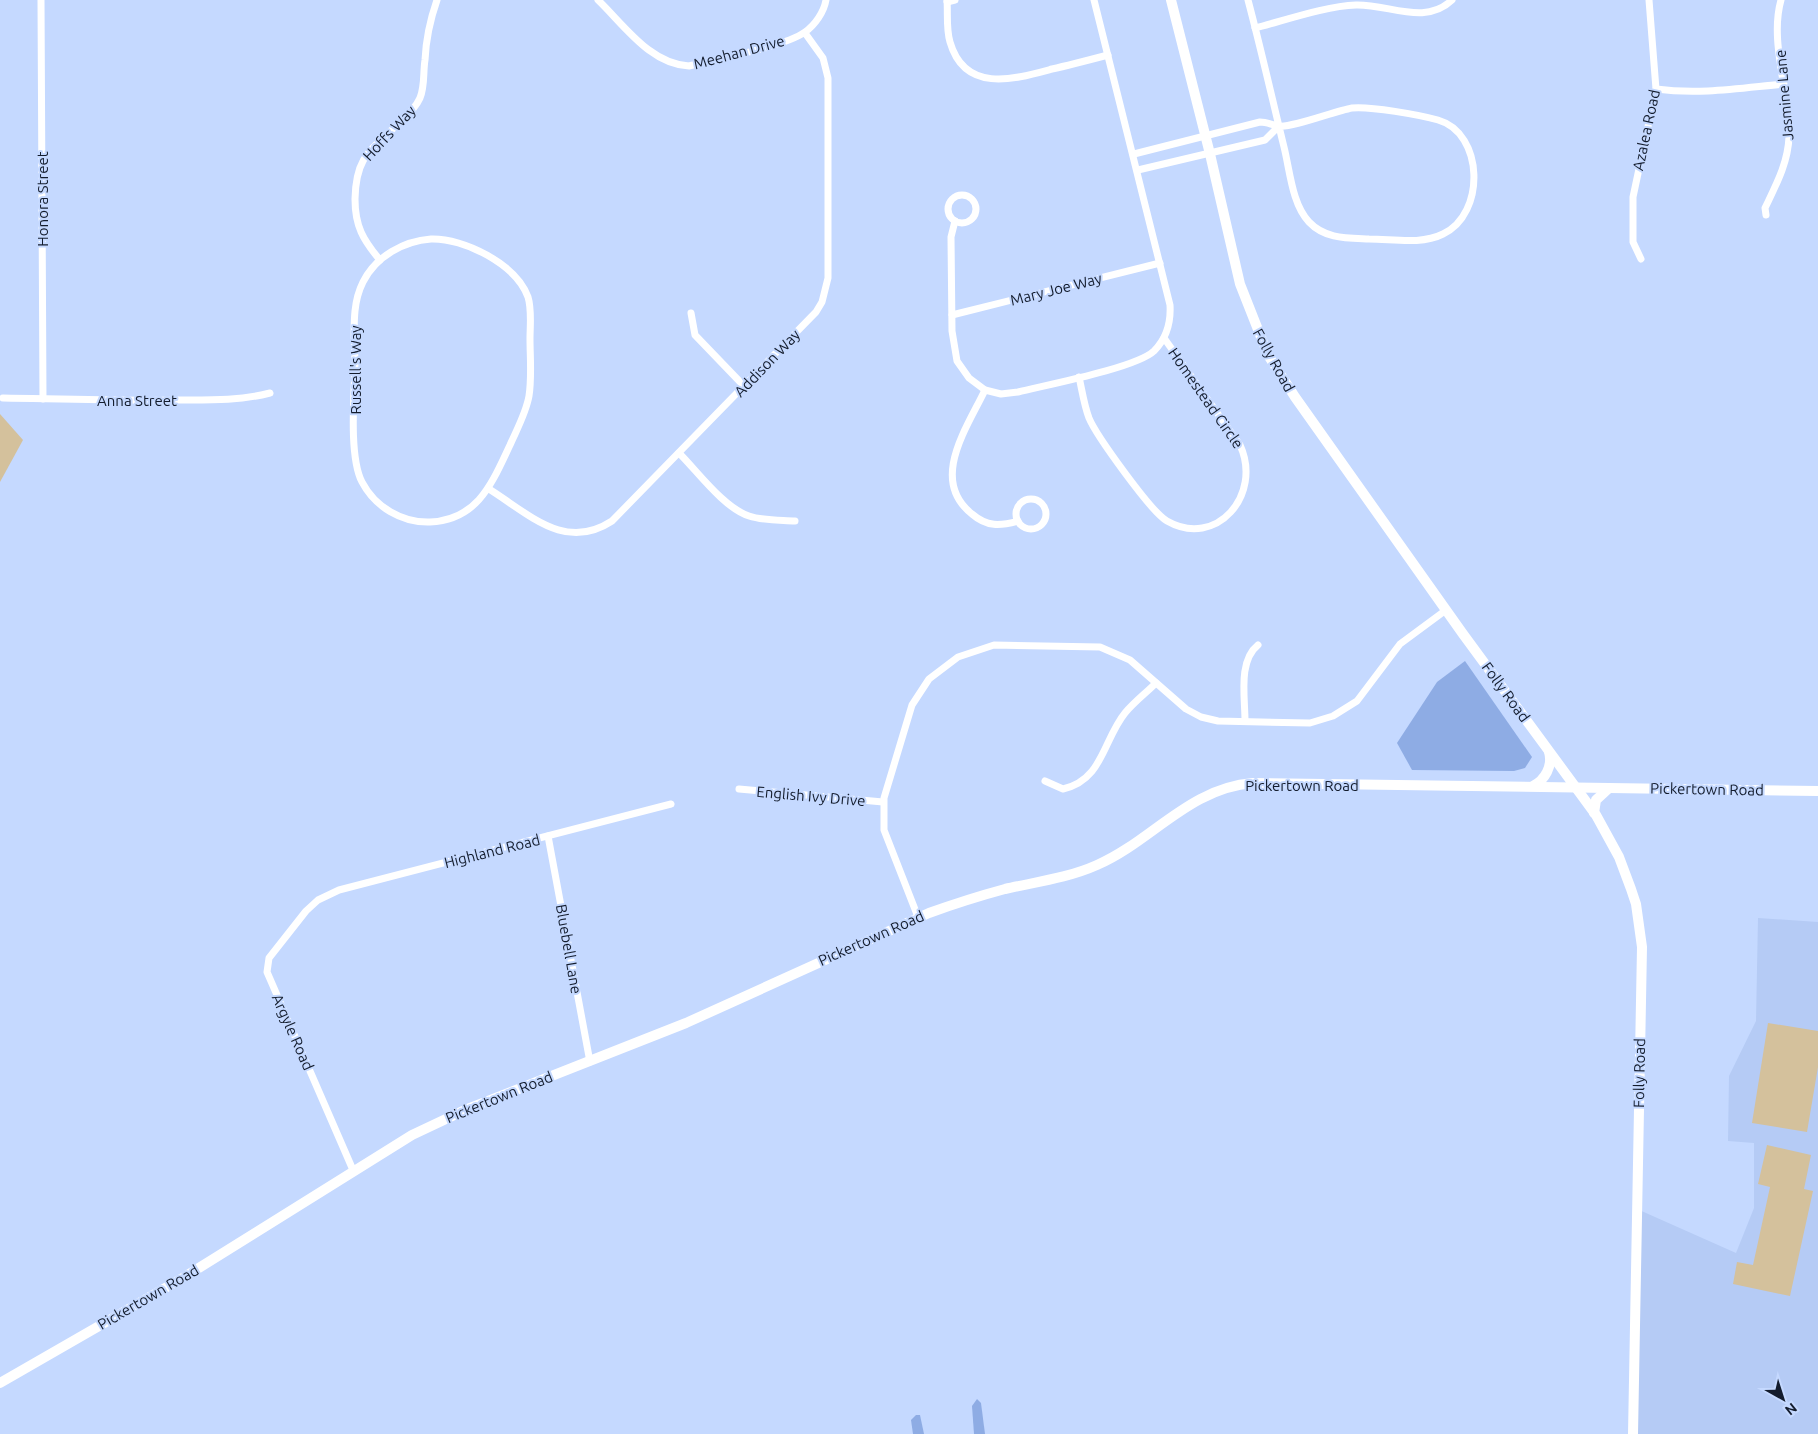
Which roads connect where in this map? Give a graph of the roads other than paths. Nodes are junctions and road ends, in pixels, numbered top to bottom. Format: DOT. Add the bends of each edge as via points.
graph roads {
  1 [pos="41,0"];
  2 [pos="437,0"];
  3 [pos="598,0"];
  4 [pos="826,0"];
  5 [pos="956,0"];
  6 [pos="1094,0"];
  7 [pos="1171,0"];
  8 [pos="1248,0"];
  9 [pos="1452,0"];
  10 [pos="1649,0"];
  11 [pos="1781,0"];
  12 [pos="948,1"];
  13 [pos="1255,28"];
  14 [pos="805,32"];
  15 [pos="1108,55"];
  16 [pos="1784,84"];
  17 [pos="1656,89"];
  18 [pos="1279,126"];
  19 [pos="1206,136"];
  20 [pos="1134,154"];
  21 [pos="1210,154"];
  22 [pos="1138,170"];
  23 [pos="1766,215"];
  24 [pos="955,221"];
  25 [pos="1641,259"];
  26 [pos="380,260"];
  27 [pos="1160,263"];
  28 [pos="691,314"];
  29 [pos="952,314"];
  30 [pos="1164,338"];
  31 [pos="1079,377"];
  32 [pos="744,386"];
  33 [pos="985,390"];
  34 [pos="270,393"];
  35 [pos="2,398"];
  36 [pos="43,399"];
  37 [pos="680,454"];
  38 [pos="489,489"];
  39 [pos="796,521"];
  40 [pos="1018,521"];
  41 [pos="1446,610"];
  42 [pos="1258,645"];
  43 [pos="1156,683"];
  44 [pos="1245,722"];
  45 [pos="1547,748"];
  46 [pos="1045,781"];
  47 [pos="1532,786"];
  48 [pos="1576,787"];
  49 [pos="1609,788"];
  50 [pos="739,789"];
  51 [pos="1818,791"];
  52 [pos="883,802"];
  53 [pos="671,804"];
  54 [pos="1594,813"];
  55 [pos="548,836"];
  56 [pos="315,902"];
  57 [pos="918,917"];
  58 [pos="590,1062"];
  59 [pos="353,1170"];
  60 [pos="0,1383"];
  61 [pos="1633,1434"];
  1 -- 36 [label="street, Honora Street"];
  2 -- 26 [label="street, Hoffs Way" via="426,39 421,96 415,108 367,154 356,178 355,216 358,228 364,242"];
  3 -- 14 [label="street, Meehan Drive" via="655,55 678,66 784,42"];
  4 -- 14 [label="street, Meehan Drive" via="824,8"];
  5 -- 12 [label="street"];
  6 -- 15 [label="street"];
  7 -- 19 [label="street, Folly Road"];
  8 -- 13 [label="street"];
  9 -- 13 [label="street" via="1442,7 1421,13 1346,6"];
  10 -- 17 [label="street, Azalea Road"];
  11 -- 16 [label="street, Jasmine Lane" via="1778,21"];
  12 -- 15 [label="street" via="948,32 954,50 965,66 981,76 1011,80"];
  13 -- 18 [label="street"];
  14 -- 32 [label="street, Addison Way" via="823,58 828,78 828,278 816,312"];
  15 -- 20 [label="street"];
  16 -- 17 [label="street" via="1716,92"];
  16 -- 23 [label="street, Jasmine Lane" via="1789,135 1787,156 1765,208"];
  17 -- 25 [label="street, Azalea Road" via="1633,197 1633,242"];
  18 -- 18 [label="street" via="1352,108 1440,121 1462,138 1472,159 1473,194 1468,210 1445,234 1424,240 1340,238 1324,233 1308,221 1299,208"];
  18 -- 19 [label="street" via="1260,122"];
  18 -- 21 [label="street" via="1264,140"];
  19 -- 20 [label="street"];
  19 -- 21 [label="street, Folly Road"];
  20 -- 22 [label="street"];
  21 -- 22 [label="street"];
  21 -- 41 [label="street, Folly Road" via="1240,284 1268,355"];
  22 -- 27 [label="street"];
  24 -- 29 [label="street" via="951,237"];
  26 -- 38 [label="street, Russell's Way" via="409,243 448,239 479,250 496,262 514,276 528,297 529,398"];
  26 -- 38 [label="street, Russell's Way" via="363,282 355,313 354,434 360,479 381,506 400,517 423,522 458,515"];
  27 -- 29 [label="street, Mary Joe Way"];
  27 -- 30 [label="street" via="1170,305 1169,326"];
  28 -- 32 [label="street" via="695,334"];
  29 -- 33 [label="street" via="957,361 969,378"];
  30 -- 31 [label="street" via="1154,351 1140,360"];
  30 -- 31 [label="street, Homestead Circle" via="1245,456 1248,474 1243,495 1232,511 1217,522 1184,527 1167,521 1152,510 1091,423"];
  31 -- 33 [label="street" via="1012,393"];
  32 -- 37 [label="street, Addison Way"];
  33 -- 40 [label="street" via="954,457 952,485 961,504 976,518 1000,526"];
  34 -- 36 [label="street, Anna Street" via="246,399 218,400"];
  35 -- 36 [label="street, Anna Street"];
  37 -- 38 [label="street, Addison Way" via="612,521 581,534 551,529"];
  37 -- 39 [label="street" via="728,504 747,516"];
  40 -- 40 [label="street" via="1027,528 1038,527 1045,518 1044,507 1035,500 1024,501 1017,510"];
  41 -- 44 [label="street" via="1400,644 1357,701 1343,712 1310,723"];
  41 -- 45 [label="street, Folly Road"];
  42 -- 44 [label="street" via="1249,654 1246,664"];
  43 -- 44 [label="street" via="1194,714 1218,721"];
  43 -- 46 [label="street" via="1124,714 1101,760 1089,776 1081,783 1063,789"];
  43 -- 52 [label="street" via="1124,655 1100,647 994,646 970,652 944,666 929,679 912,705"];
  45 -- 47 [label="street" via="1550,756 1548,772"];
  45 -- 48 [label="street, Folly Road"];
  47 -- 48 [label="street, Pickertown Road"];
  47 -- 57 [label="street, Pickertown Road" via="1239,784 1198,799 1119,853 1092,867 966,900"];
  48 -- 49 [label="street, Pickertown Road"];
  48 -- 54 [label="street, Folly Road"];
  49 -- 51 [label="street, Pickertown Road"];
  49 -- 54 [label="street" via="1596,800"];
  50 -- 52 [label="street, English Ivy Drive"];
  52 -- 57 [label="street" via="884,830"];
  53 -- 55 [label="street, Highland Road"];
  54 -- 61 [label="street, Folly Road" via="1625,872 1636,904 1642,947"];
  55 -- 56 [label="street, Highland Road" via="339,890"];
  55 -- 58 [label="street, Bluebell Lane"];
  56 -- 59 [label="street, Argyle Road" via="269,958 267,972"];
  57 -- 58 [label="street, Pickertown Road" via="686,1023"];
  58 -- 59 [label="street, Pickertown Road" via="448,1117"];
  59 -- 60 [label="street, Pickertown Road" via="186,1276"];
}
